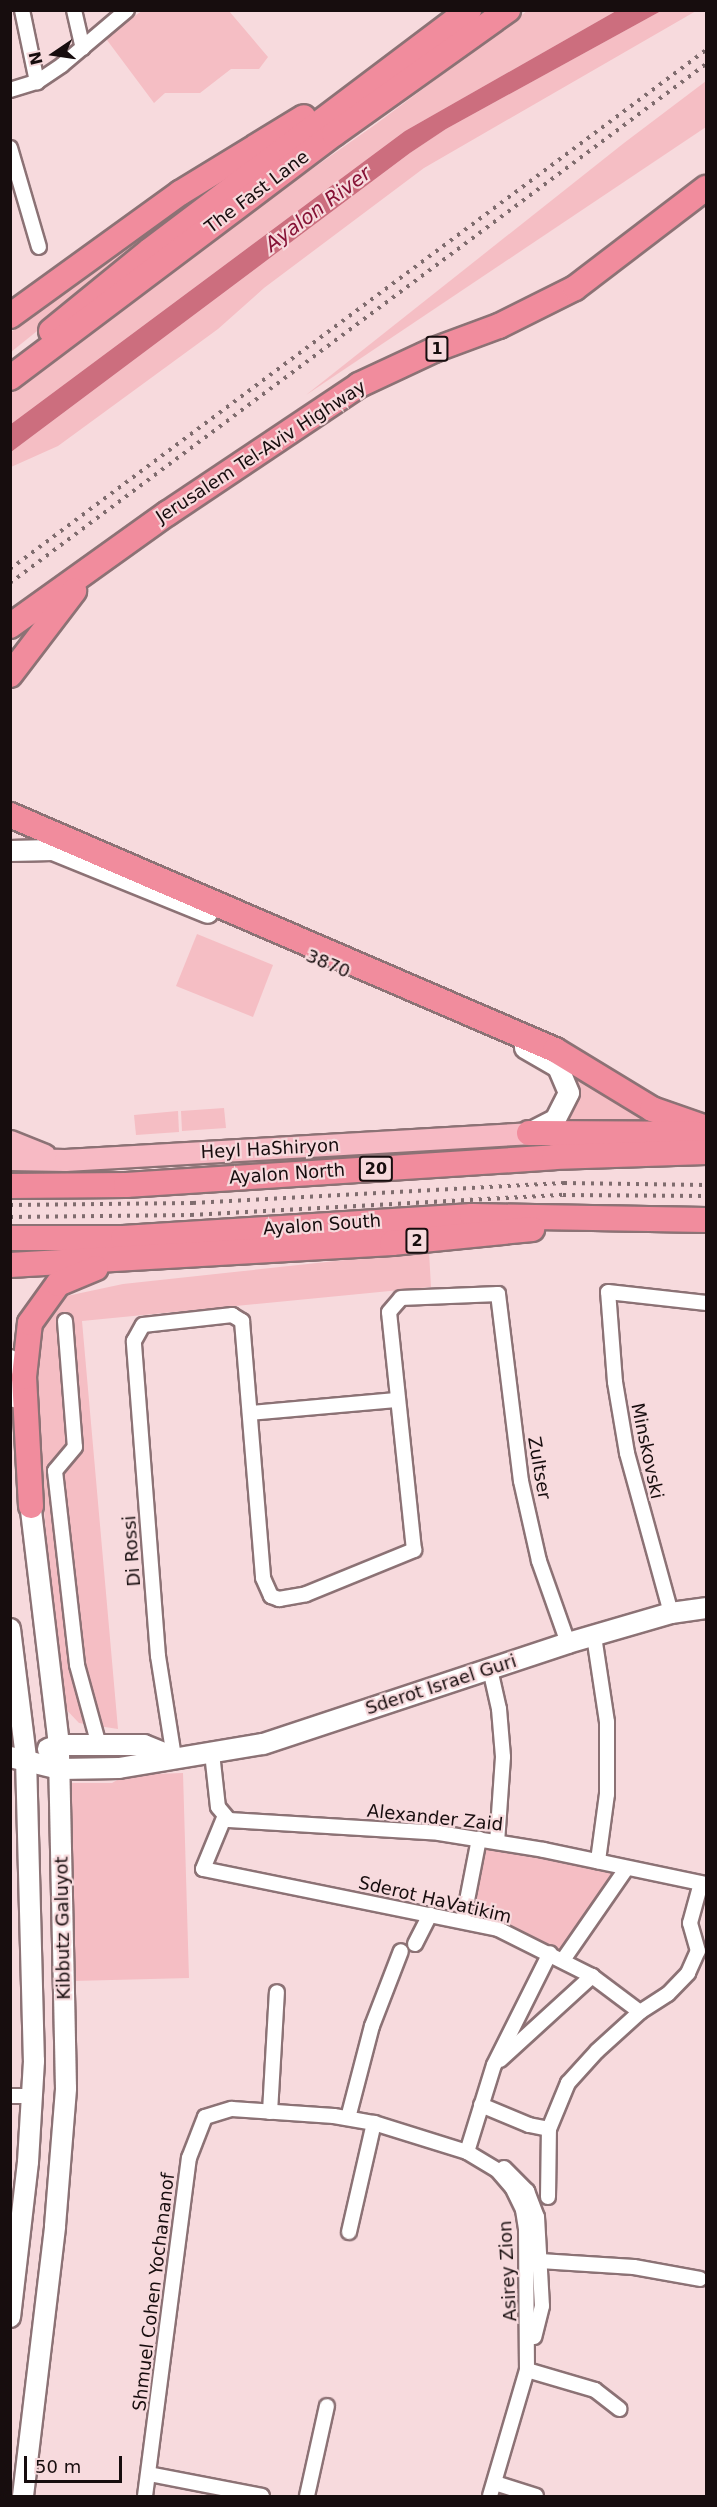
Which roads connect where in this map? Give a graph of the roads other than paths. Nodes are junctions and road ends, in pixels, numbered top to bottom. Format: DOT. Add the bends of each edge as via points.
graph roads {
  1 [pos="22,10"];
  2 [pos="74,10"];
  3 [pos="127,10"];
  4 [pos="469,10"];
  5 [pos="508,10"];
  6 [pos="426,42"];
  7 [pos="83,48"];
  8 [pos="37,82"];
  9 [pos="10,90"];
  10 [pos="10,148"];
  11 [pos="706,188"];
  12 [pos="39,247"];
  13 [pos="10,316"];
  14 [pos="10,366"];
  15 [pos="10,378"];
  16 [pos="168,513"];
  17 [pos="10,626"];
  18 [pos="10,675"];
  19 [pos="10,815"];
  20 [pos="10,851"];
  21 [pos="706,1128"];
  22 [pos="529,1133"];
  23 [pos="706,1135"];
  24 [pos="10,1141"];
  25 [pos="706,1152"];
  26 [pos="10,1159"];
  27 [pos="65,1160"];
  28 [pos="10,1185"];
  29 [pos="600,1220"];
  30 [pos="706,1220"];
  31 [pos="10,1238"];
  32 [pos="125,1260"];
  33 [pos="10,1265"];
  34 [pos="706,1303"];
  35 [pos="65,1321"];
  36 [pos="10,1360"];
  37 [pos="397,1400"];
  38 [pos="250,1413"];
  39 [pos="31,1506"];
  40 [pos="706,1608"];
  41 [pos="670,1613"];
  42 [pos="10,1629"];
  43 [pos="594,1636"];
  44 [pos="568,1643"];
  45 [pos="490,1669"];
  46 [pos="54,1701"];
  47 [pos="103,1743"];
  48 [pos="59,1745"];
  49 [pos="212,1753"];
  50 [pos="174,1756"];
  51 [pos="18,1758"];
  52 [pos="60,1769"];
  53 [pos="224,1818"];
  54 [pos="479,1839"];
  55 [pos="497,1842"];
  56 [pos="598,1861"];
  57 [pos="626,1869"];
  58 [pos="704,1884"];
  59 [pos="430,1915"];
  60 [pos="463,1921"];
  61 [pos="415,1944"];
  62 [pos="401,1951"];
  63 [pos="550,1953"];
  64 [pos="563,1960"];
  65 [pos="592,1976"];
  66 [pos="277,1992"];
  67 [pos="640,2012"];
  68 [pos="494,2065"];
  69 [pos="10,2096"];
  70 [pos="33,2096"];
  71 [pos="481,2104"];
  72 [pos="270,2112"];
  73 [pos="205,2117"];
  74 [pos="348,2118"];
  75 [pos="374,2123"];
  76 [pos="549,2128"];
  77 [pos="467,2152"];
  78 [pos="488,2162"];
  79 [pos="548,2198"];
  80 [pos="349,2232"];
  81 [pos="540,2261"];
  82 [pos="700,2279"];
  83 [pos="10,2317"];
  84 [pos="528,2364"];
  85 [pos="327,2406"];
  86 [pos="619,2409"];
  87 [pos="149,2474"];
  88 [pos="495,2483"];
  89 [pos="23,2496"];
  90 [pos="145,2496"];
  91 [pos="262,2496"];
  92 [pos="307,2496"];
  93 [pos="490,2496"];
  94 [pos="536,2496"];
  1 -- 8 [label="street"];
  2 -- 7 [label="street"];
  3 -- 7 [label="street"];
  4 -- 6 [label="highway"];
  5 -- 15 [label="highway, The Fast Lane" via="334,134"];
  6 -- 13 [label="highway" via="180,193"];
  6 -- 14 [label="highway" via="149,251"];
  7 -- 8 [label="street"];
  8 -- 9 [label="street"];
  10 -- 12 [label="street"];
  11 -- 16 [label="highway, Jerusalem Tel-Aviv Highway / 1" via="575,288 499,326 359,385"];
  16 -- 17 [label="highway, Jerusalem Tel-Aviv Highway / 1"];
  16 -- 18 [label="highway" via="72,594"];
  19 -- 21 [label="highway" via="555,1050 652,1109"];
  20 -- 22 [label="main road, 3870" via="52,850 75,858 541,1056 564,1075 569,1093 555,1120"];
  22 -- 23 [label="highway" via="670,1131"];
  22 -- 27 [label="main road, Heyl HaShiryon"];
  24 -- 27 [label="main road"];
  25 -- 28 [label="highway, Ayalon North / 20" via="554,1157 126,1185"];
  26 -- 27 [label="main road, Heyl HaShiryon"];
  29 -- 30 [label="highway, Ayalon South"];
  29 -- 31 [label="highway, Ayalon South" via="472,1216 123,1238"];
  29 -- 32 [label="highway, 2" via="482,1236"];
  32 -- 33 [label="highway, 2"];
  32 -- 39 [label="highway" via="67,1278 42,1301 30,1323 24,1377"];
  34 -- 41 [label="street, Minskovski" via="608,1292 615,1382 627,1453"];
  35 -- 47 [label="street" via="75,1447 55,1471 77,1665"];
  36 -- 39 [label="main road, Kibbutz Galuyot"];
  37 -- 38 [label="street"];
  37 -- 38 [label="street" via="415,1545 411,1554 306,1594 271,1596 263,1578"];
  37 -- 44 [label="street, Zultser" via="389,1312 401,1298 498,1294 521,1481 539,1561"];
  38 -- 50 [label="street, Di Rossi" via="242,1321 232,1315 143,1325 134,1341 158,1656"];
  39 -- 46 [label="main road, Kibbutz Galuyot"];
  40 -- 41 [label="main road, Sderot Israel Guri"];
  41 -- 43 [label="main road, Sderot Israel Guri"];
  42 -- 51 [label="main road, Kibbutz Galuyot"];
  43 -- 44 [label="main road, Sderot Israel Guri"];
  43 -- 56 [label="street" via="607,1722 607,1794"];
  44 -- 45 [label="main road, Sderot Israel Guri"];
  45 -- 49 [label="main road, Sderot Israel Guri" via="279,1740"];
  45 -- 55 [label="street" via="499,1709 503,1757"];
  46 -- 47 [label="main road" via="75,1732"];
  46 -- 48 [label="main road, Kibbutz Galuyot"];
  47 -- 48 [label="main road, Sderot Israel Guri"];
  47 -- 50 [label="main road, Sderot Israel Guri" via="154,1747"];
  48 -- 51 [label="main road, Sderot Israel Guri"];
  48 -- 52 [label="main road, Kibbutz Galuyot"];
  49 -- 50 [label="main road, Sderot Israel Guri"];
  49 -- 53 [label="street" via="218,1807"];
  50 -- 52 [label="main road, Sderot Israel Guri" via="145,1766"];
  51 -- 52 [label="main road, Sderot Israel Guri"];
  51 -- 70 [label="main road, Kibbutz Galuyot"];
  52 -- 89 [label="main road, Kibbutz Galuyot" via="66,2088 55,2226"];
  53 -- 54 [label="street, Alexander Zaid"];
  53 -- 59 [label="street, Sderot HaVatikim" via="203,1869"];
  54 -- 55 [label="street, Alexander Zaid"];
  54 -- 60 [label="street"];
  55 -- 56 [label="street, Alexander Zaid"];
  56 -- 57 [label="street, Alexander Zaid"];
  57 -- 58 [label="street, Alexander Zaid"];
  57 -- 64 [label="street"];
  58 -- 67 [label="street" via="690,1923 698,1951 688,1973 668,1994"];
  59 -- 60 [label="street, Sderot HaVatikim"];
  59 -- 61 [label="street"];
  60 -- 63 [label="street, Sderot HaVatikim" via="498,1929"];
  62 -- 74 [label="street" via="372,2026"];
  63 -- 64 [label="street, Sderot HaVatikim"];
  63 -- 68 [label="street"];
  64 -- 65 [label="street, Sderot HaVatikim"];
  65 -- 67 [label="street, Sderot HaVatikim"];
  65 -- 68 [label="street"];
  66 -- 72 [label="street"];
  67 -- 76 [label="street" via="568,2083"];
  68 -- 71 [label="street"];
  69 -- 70 [label="street"];
  70 -- 83 [label="main road, Kibbutz Galuyot"];
  71 -- 76 [label="street" via="528,2125"];
  71 -- 77 [label="street"];
  72 -- 73 [label="street, Asirey Zion" via="221,2110"];
  72 -- 74 [label="street, Asirey Zion"];
  73 -- 87 [label="street, Shmuel Cohen Yochananof" via="189,2158"];
  74 -- 75 [label="street, Asirey Zion"];
  75 -- 77 [label="street, Asirey Zion"];
  75 -- 80 [label="street"];
  76 -- 79 [label="street"];
  77 -- 78 [label="street, Asirey Zion"];
  78 -- 81 [label="street" via="510,2170 527,2191 537,2217"];
  78 -- 84 [label="street, Asirey Zion" via="512,2187 525,2217"];
  81 -- 82 [label="street" via="634,2267"];
  81 -- 84 [label="street" via="542,2306"];
  84 -- 86 [label="street" via="595,2390"];
  84 -- 88 [label="street, Asirey Zion"];
  85 -- 92 [label="street"];
  87 -- 90 [label="street"];
  87 -- 91 [label="street"];
  88 -- 93 [label="street, Asirey Zion"];
  88 -- 94 [label="street"];
}
